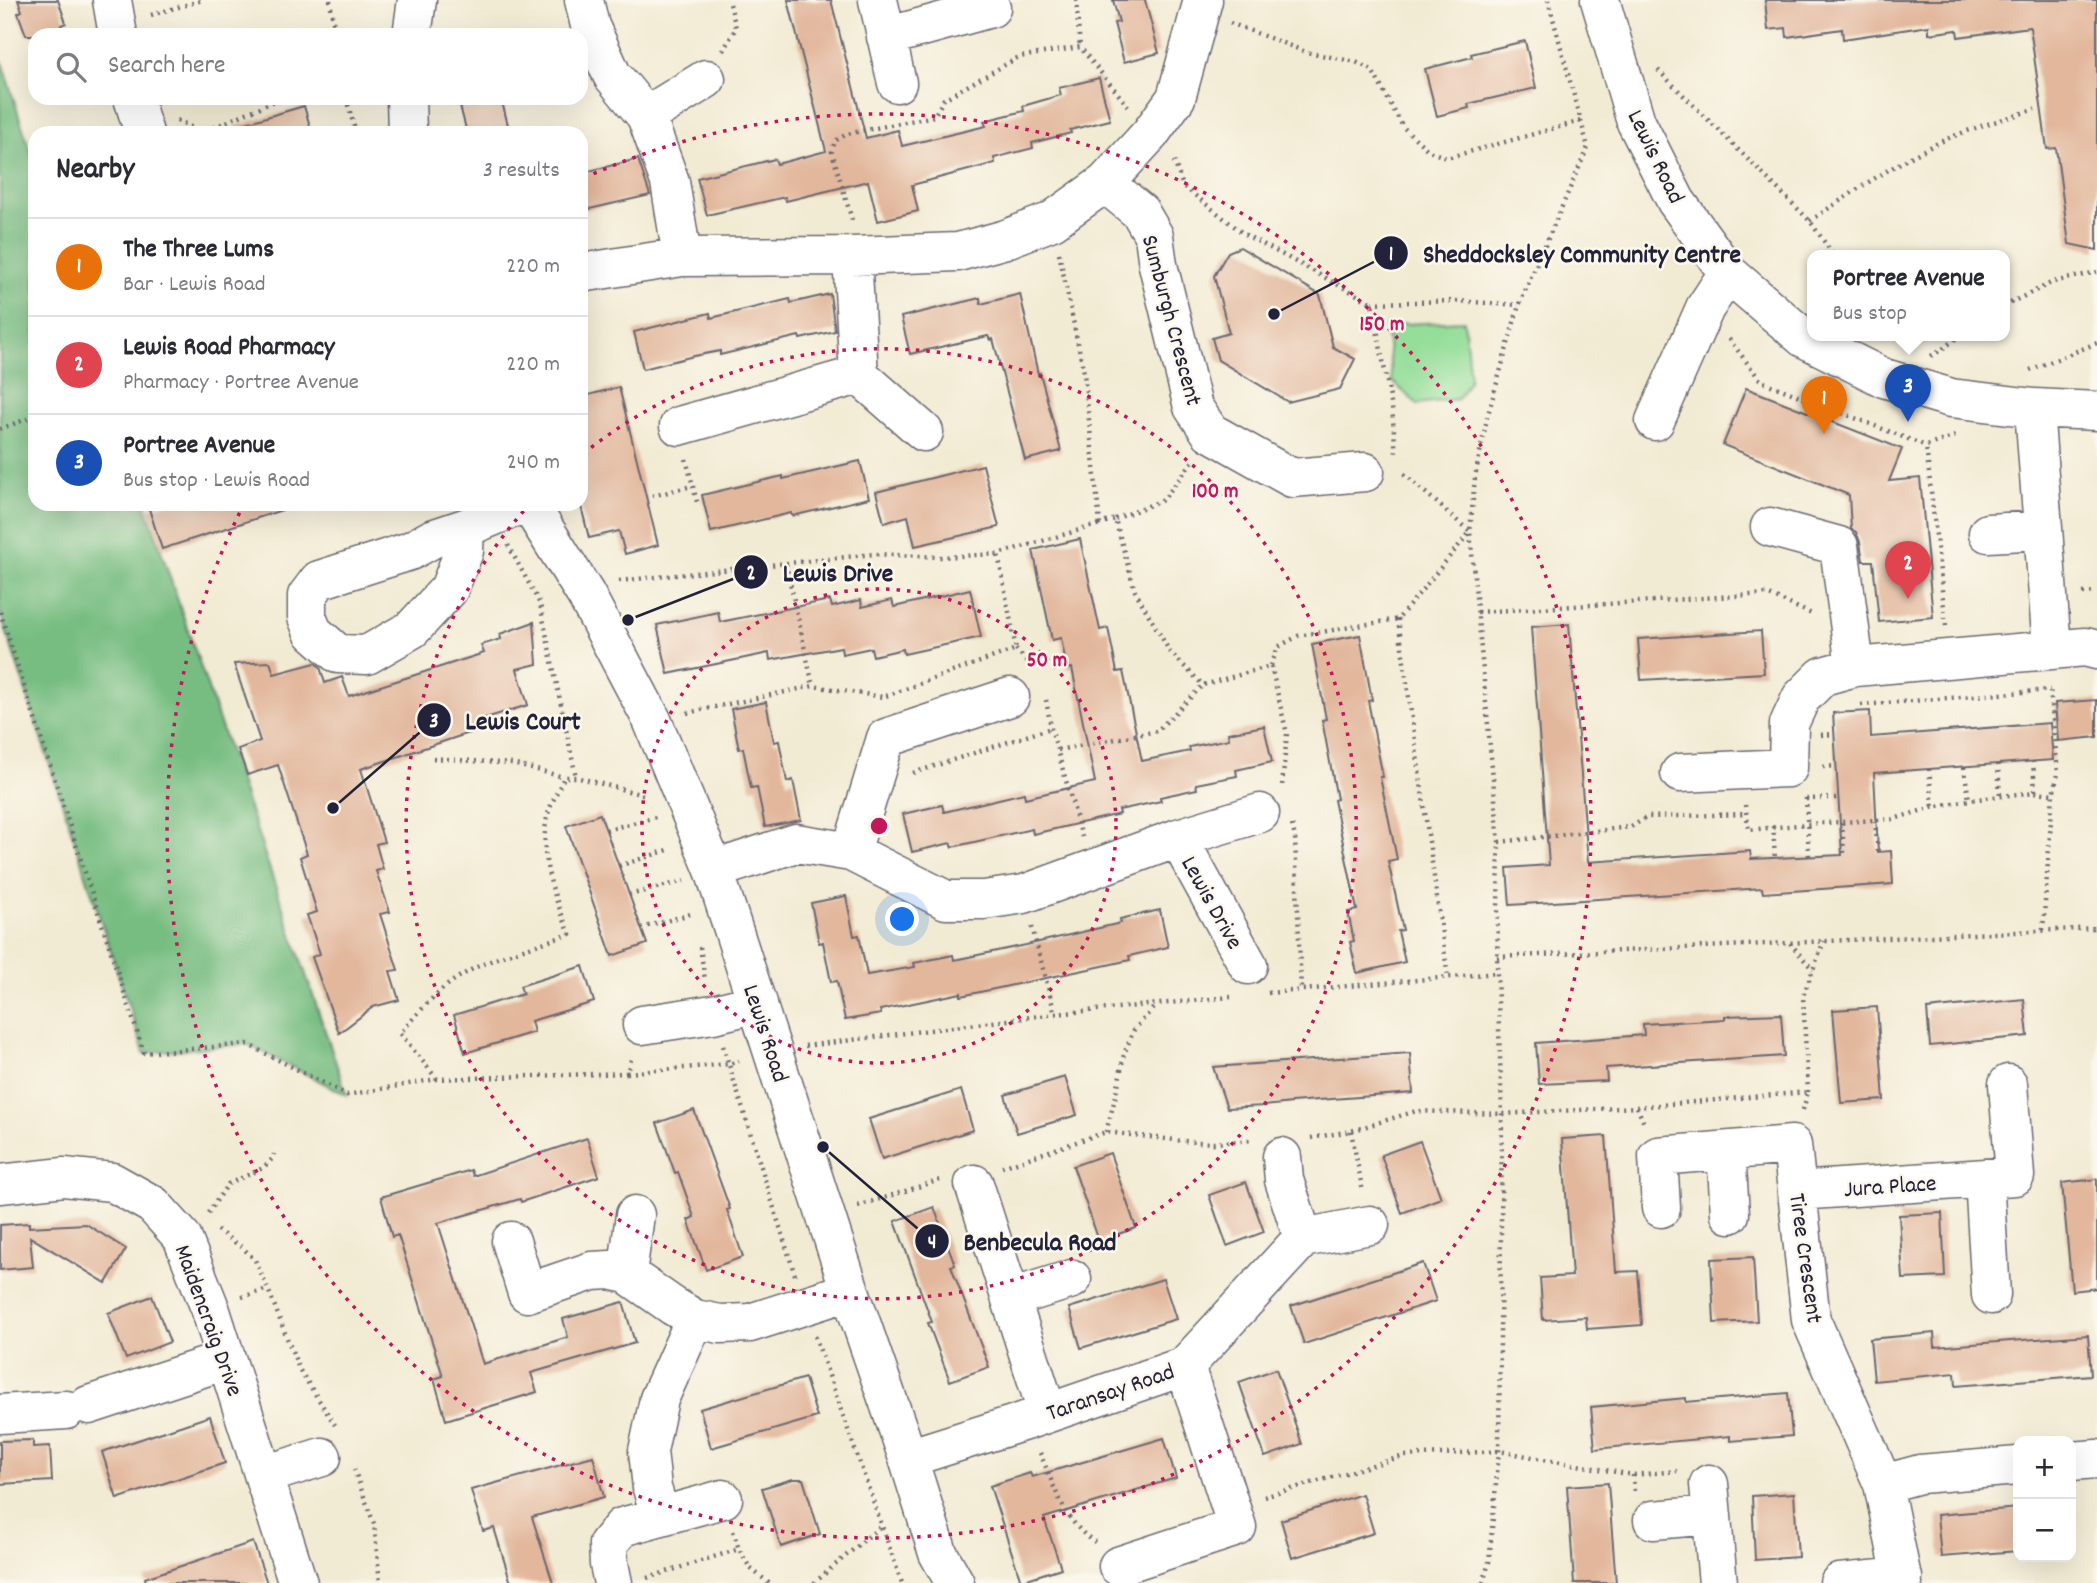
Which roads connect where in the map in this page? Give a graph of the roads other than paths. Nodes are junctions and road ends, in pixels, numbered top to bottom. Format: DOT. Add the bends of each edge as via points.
graph roads {
  1 [pos="584,0"];
  2 [pos="877,0"];
  3 [pos="1600,0"];
  4 [pos="1202,6"];
  5 [pos="991,8"];
  6 [pos="886,37"];
  7 [pos="706,79"];
  8 [pos="897,83"];
  9 [pos="135,105"];
  10 [pos="406,105"];
  11 [pos="646,116"];
  12 [pos="142,126"];
  13 [pos="407,126"];
  14 [pos="1105,183"];
  15 [pos="852,256"];
  16 [pos="682,257"];
  17 [pos="588,272"];
  18 [pos="1728,272"];
  19 [pos="1807,340"];
  20 [pos="1810,341"];
  21 [pos="859,374"];
  22 [pos="2034,408"];
  23 [pos="2097,411"];
  24 [pos="1655,421"];
  25 [pos="679,426"];
  26 [pos="924,432"];
  27 [pos="1381,470"];
  28 [pos="533,511"];
  29 [pos="1770,527"];
  30 [pos="2043,530"];
  31 [pos="1988,533"];
  32 [pos="1852,649"];
  33 [pos="2052,649"];
  34 [pos="2097,650"];
  35 [pos="1029,686"];
  36 [pos="1680,773"];
  37 [pos="1260,813"];
  38 [pos="1178,838"];
  39 [pos="851,852"];
  40 [pos="701,875"];
  41 [pos="1248,985"];
  42 [pos="758,1003"];
  43 [pos="642,1025"];
  44 [pos="2008,1084"];
  45 [pos="1280,1145"];
  46 [pos="1726,1151"];
  47 [pos="972,1178"];
  48 [pos="1984,1178"];
  49 [pos="0,1184"];
  50 [pos="1797,1191"];
  51 [pos="1661,1208"];
  52 [pos="1730,1214"];
  53 [pos="635,1215"];
  54 [pos="1370,1226"];
  55 [pos="1303,1238"];
  56 [pos="510,1241"];
  57 [pos="627,1274"];
  58 [pos="1072,1279"];
  59 [pos="850,1291"];
  60 [pos="1991,1295"];
  61 [pos="1011,1298"];
  62 [pos="695,1318"];
  63 [pos="226,1360"];
  64 [pos="1185,1366"];
  65 [pos="0,1414"];
  66 [pos="1036,1416"];
  67 [pos="322,1457"];
  68 [pos="908,1458"];
  69 [pos="2097,1459"];
  70 [pos="2076,1461"];
  71 [pos="2013,1466"];
  72 [pos="264,1475"];
  73 [pos="1883,1484"];
  74 [pos="723,1499"];
  75 [pos="660,1515"];
  76 [pos="1653,1520"];
  77 [pos="1118,1566"];
  78 [pos="1903,1580"];
  79 [pos="627,1581"];
  80 [pos="298,1583"];
  81 [pos="955,1583"];
  82 [pos="1718,1583"];
  83 [pos="1839,1583"];
  1 -- 11 [label="street" via="612,75"];
  2 -- 6 [label="street"];
  3 -- 18 [label="street, Lewis Road" via="1636,122 1676,201"];
  4 -- 14 [label="street" via="1176,98"];
  5 -- 6 [label="street"];
  6 -- 8 [label="street"];
  7 -- 11 [label="street"];
  9 -- 12 [label="street"];
  10 -- 13 [label="street"];
  11 -- 16 [label="street" via="670,182"];
  14 -- 15 [label="street" via="1052,221 1006,239 958,252"];
  14 -- 27 [label="street, Sumburgh Crescent" via="1140,212 1154,236 1193,407 1210,432 1292,478"];
  15 -- 16 [label="street"];
  15 -- 21 [label="street"];
  16 -- 17 [label="street"];
  18 -- 19 [label="street, Lewis Road"];
  18 -- 24 [label="street" via="1704,308"];
  20 -- 22 [label="street, Lewis Road" via="1884,378 1951,398"];
  21 -- 25 [label="street"];
  21 -- 26 [label="street"];
  22 -- 23 [label="street, Lewis Road"];
  22 -- 30 [label="street"];
  28 -- 40 [label="street, Lewis Road" via="586,595 652,720"];
  29 -- 32 [label="street" via="1839,546"];
  30 -- 31 [label="street"];
  30 -- 33 [label="street"];
  32 -- 33 [label="street" via="1950,658"];
  32 -- 36 [label="street" via="1801,698 1789,724 1788,768"];
  33 -- 34 [label="street"];
  35 -- 39 [label="street" via="887,738"];
  37 -- 38 [label="street, Lewis Drive"];
  38 -- 39 [label="street, Lewis Drive" via="1024,894 984,900 946,900"];
  38 -- 41 [label="street, Lewis Drive"];
  39 -- 40 [label="street, Lewis Drive" via="796,843"];
  40 -- 42 [label="street, Lewis Road"];
  42 -- 43 [label="street"];
  42 -- 59 [label="street, Lewis Road"];
  44 -- 48 [label="street, Jura Place" via="2015,1176"];
  45 -- 55 [label="street" via="1284,1180"];
  46 -- 50 [label="street, Tiree Crescent" via="1791,1145"];
  46 -- 51 [label="street" via="1658,1156"];
  46 -- 52 [label="street"];
  47 -- 61 [label="street"];
  48 -- 50 [label="street, Jura Place"];
  48 -- 60 [label="street"];
  49 -- 63 [label="street, Maidencraig Drive" via="64,1177 112,1182 153,1205 182,1237"];
  50 -- 73 [label="street, Tiree Crescent" via="1811,1320"];
  53 -- 57 [label="street"];
  54 -- 55 [label="street"];
  55 -- 64 [label="street, Taransay Road"];
  56 -- 57 [label="street" via="527,1293 592,1271"];
  57 -- 62 [label="street"];
  58 -- 61 [label="street"];
  59 -- 62 [label="street" via="750,1323 720,1324"];
  59 -- 68 [label="street, Lewis Road"];
  61 -- 66 [label="street"];
  62 -- 75 [label="street" via="659,1399 648,1451"];
  63 -- 65 [label="street" via="78,1407"];
  63 -- 72 [label="street, Maidencraig Drive"];
  64 -- 66 [label="street, Taransay Road"];
  64 -- 77 [label="street" via="1237,1527"];
  66 -- 68 [label="street, Taransay Road"];
  67 -- 72 [label="street"];
  68 -- 81 [label="street, Lewis Road" via="938,1553"];
  69 -- 70 [label="street"];
  71 -- 73 [label="street" via="1920,1474"];
  72 -- 80 [label="street, Maidencraig Drive"];
  73 -- 78 [label="street, Tiree Crescent"];
  74 -- 75 [label="street"];
  75 -- 79 [label="street" via="622,1527 608,1544 609,1564"];
  76 -- 82 [label="street" via="1710,1500"];
  78 -- 83 [label="street"];
}
